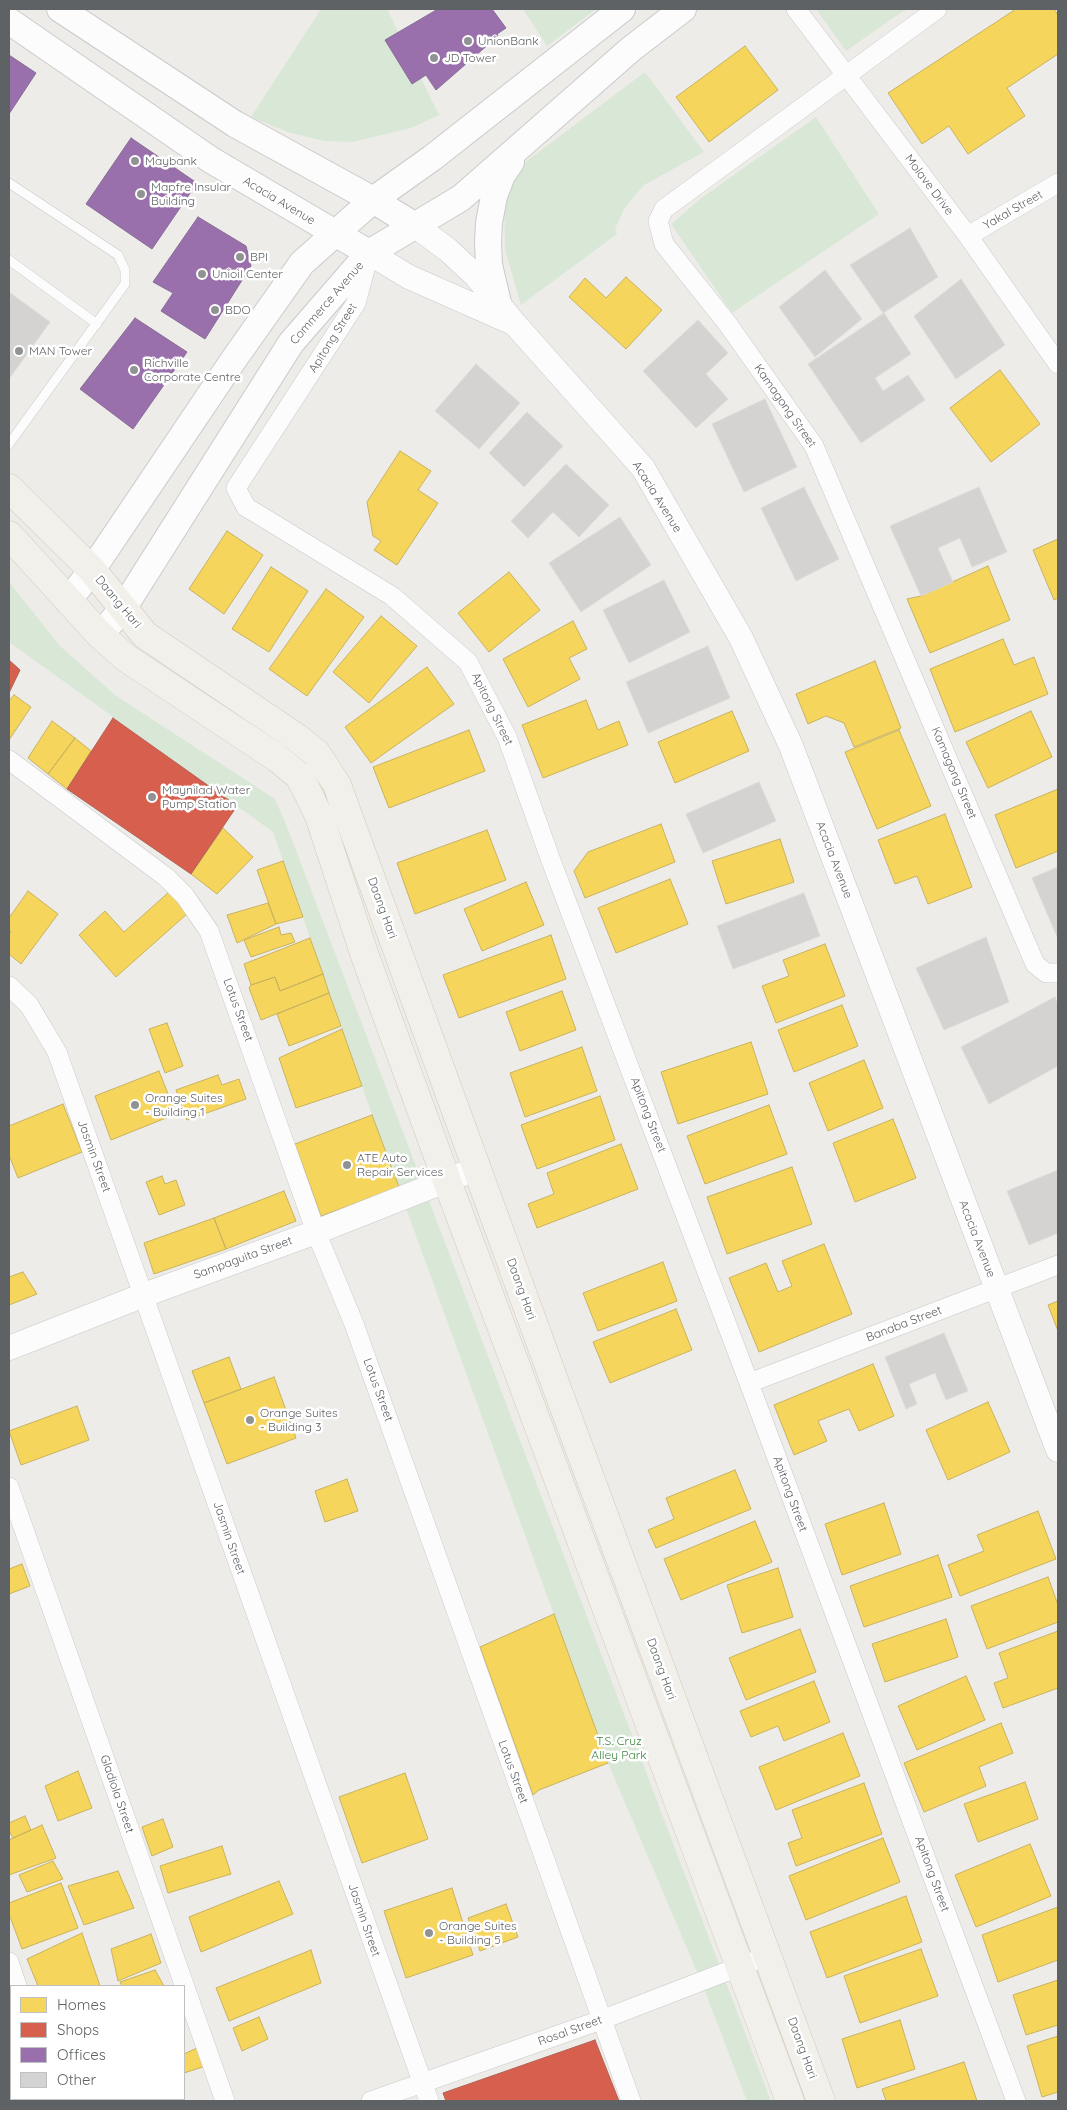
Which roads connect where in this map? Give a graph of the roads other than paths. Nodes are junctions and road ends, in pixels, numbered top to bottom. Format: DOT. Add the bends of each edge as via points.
graph roads {
  1 [pos="60,9"];
  2 [pos="622,9"];
  3 [pos="683,9"];
  4 [pos="796,9"];
  5 [pos="938,9"];
  6 [pos="9,21"];
  7 [pos="847,75"];
  8 [pos="520,148"];
  9 [pos="9,182"];
  10 [pos="1058,184"];
  11 [pos="373,200"];
  12 [pos="417,227"];
  13 [pos="333,233"];
  14 [pos="968,236"];
  15 [pos="369,253"];
  16 [pos="9,260"];
  17 [pos="498,303"];
  18 [pos="514,323"];
  19 [pos="97,324"];
  20 [pos="1058,364"];
  21 [pos="9,444"];
  22 [pos="9,488"];
  23 [pos="9,535"];
  24 [pos="92,570"];
  25 [pos="68,601"];
  26 [pos="124,607"];
  27 [pos="100,635"];
  28 [pos="9,760"];
  29 [pos="1058,973"];
  30 [pos="9,986"];
  31 [pos="478,1168"];
  32 [pos="446,1181"];
  33 [pos="316,1232"];
  34 [pos="1058,1265"];
  35 [pos="996,1289"];
  36 [pos="144,1295"];
  37 [pos="9,1348"];
  38 [pos="749,1383"];
  39 [pos="1058,1450"];
  40 [pos="9,1487"];
  41 [pos="767,1956"];
  42 [pos="9,1962"];
  43 [pos="740,1967"];
  44 [pos="17,1985"];
  45 [pos="184,1985"];
  46 [pos="185,1987"];
  47 [pos="601,2020"];
  48 [pos="422,2083"];
  49 [pos="225,2101"];
  50 [pos="371,2101"];
  51 [pos="429,2101"];
  52 [pos="630,2101"];
  53 [pos="790,2101"];
  54 [pos="821,2101"];
  55 [pos="1016,2101"];
  1 -- 11 [label="main road, Acacia Avenue" via="235,124"];
  2 -- 11 [label="main road" via="432,158"];
  3 -- 8 [label="main road, Commerce Avenue" via="632,49"];
  4 -- 7 [label="street, Molave Drive"];
  5 -- 7 [label="street, Kamagong Street"];
  6 -- 13 [label="main road, Acacia Avenue" via="211,160"];
  7 -- 14 [label="street, Molave Drive"];
  7 -- 29 [label="street, Kamagong Street" via="664,209 658,222 664,244 727,323 814,446 1035,964 1046,973"];
  8 -- 12 [label="main road, Commerce Avenue" via="461,198"];
  8 -- 17 [label="main road" via="502,175 489,223 489,265"];
  9 -- 19 [label="lane" via="118,256 125,270 126,284"];
  10 -- 14 [label="street, Yakal Street"];
  11 -- 12 [label="main road, Acacia Avenue"];
  11 -- 13 [label="main road"];
  12 -- 15 [label="main road, Commerce Avenue"];
  12 -- 17 [label="street, Acacia Avenue" via="476,276"];
  13 -- 15 [label="main road, Acacia Avenue"];
  13 -- 24 [label="main road" via="291,278"];
  14 -- 20 [label="street, Molave Drive"];
  15 -- 18 [label="street, Acacia Avenue" via="409,277"];
  15 -- 26 [label="main road, Commerce Avenue" via="291,343"];
  15 -- 38 [label="street, Apitong Street" via="356,303 236,488 246,507 392,596 468,662 507,737"];
  16 -- 19 [label="lane"];
  17 -- 18 [label="street, Acacia Avenue"];
  18 -- 35 [label="street, Acacia Avenue" via="643,468 741,638 791,746"];
  19 -- 21 [label="lane"];
  22 -- 24 [label="main road, Daang Hari"];
  23 -- 25 [label="main road"];
  24 -- 25 [label="main road"];
  24 -- 26 [label="main road, Daang Hari"];
  25 -- 27 [label="main road"];
  26 -- 27 [label="main road, Commerce Avenue"];
  26 -- 31 [label="main road, Daang Hari" via="145,635 317,754 337,785"];
  27 -- 32 [label="main road" via="126,658 299,776 320,816 365,956"];
  28 -- 33 [label="street, Lotus Street" via="166,877 200,914 209,931"];
  30 -- 36 [label="street, Jasmin Street" via="29,1005 57,1052"];
  31 -- 32 [label="street, Sampaguita Street"];
  31 -- 41 [label="main road, Daang Hari"];
  32 -- 33 [label="street, Sampaguita Street"];
  32 -- 43 [label="main road"];
  33 -- 36 [label="street, Sampaguita Street"];
  33 -- 47 [label="street, Lotus Street" via="354,1324"];
  34 -- 35 [label="street, Banaba Street"];
  35 -- 38 [label="street, Banaba Street"];
  35 -- 39 [label="street, Acacia Avenue"];
  36 -- 37 [label="street, Sampaguita Street"];
  36 -- 48 [label="street, Jasmin Street"];
  38 -- 55 [label="street, Apitong Street"];
  40 -- 45 [label="street, Gladiola Street"];
  41 -- 43 [label="street, Rosal Street"];
  41 -- 54 [label="main road, Daang Hari"];
  42 -- 44 [label="street"];
  43 -- 47 [label="street, Rosal Street"];
  43 -- 53 [label="main road"];
  46 -- 49 [label="street, Gladiola Street"];
  47 -- 48 [label="street, Rosal Street"];
  47 -- 52 [label="street, Lotus Street"];
  48 -- 50 [label="street, Rosal Street"];
  48 -- 51 [label="street, Jasmin Street"];
}
